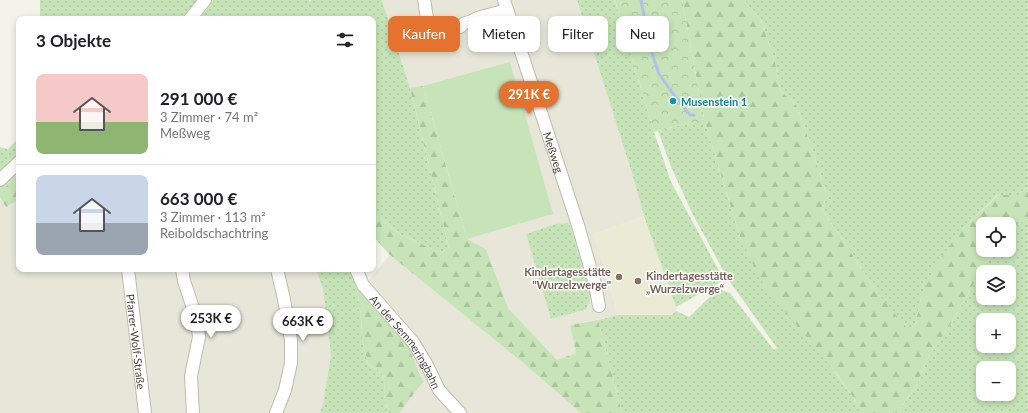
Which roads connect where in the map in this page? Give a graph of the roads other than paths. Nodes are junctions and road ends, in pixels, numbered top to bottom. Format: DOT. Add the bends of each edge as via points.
graph roads {
  1 [pos="204,0"];
  2 [pos="424,0"];
  3 [pos="506,5"];
  4 [pos="192,16"];
  5 [pos="16,165"];
  6 [pos="0,180"];
  7 [pos="128,272"];
  8 [pos="182,272"];
  9 [pos="278,272"];
  10 [pos="357,272"];
  11 [pos="599,306"];
  12 [pos="145,413"];
  13 [pos="193,413"];
  14 [pos="276,413"];
  15 [pos="460,413"];
  1 -- 4 [label="street"];
  2 -- 3 [label="street" via="429,22 438,30 450,30"];
  3 -- 11 [label="street, Meßweg" via="577,222"];
  5 -- 6 [label="street"];
  7 -- 12 [label="street, Pfarrer-Wolf-Straße"];
  8 -- 13 [label="street" via="197,320 199,337 191,376"];
  9 -- 14 [label="street" via="291,340 291,363 285,390"];
  10 -- 15 [label="street, An der Semmeringbahn" via="363,285 413,342 439,390"];
}
